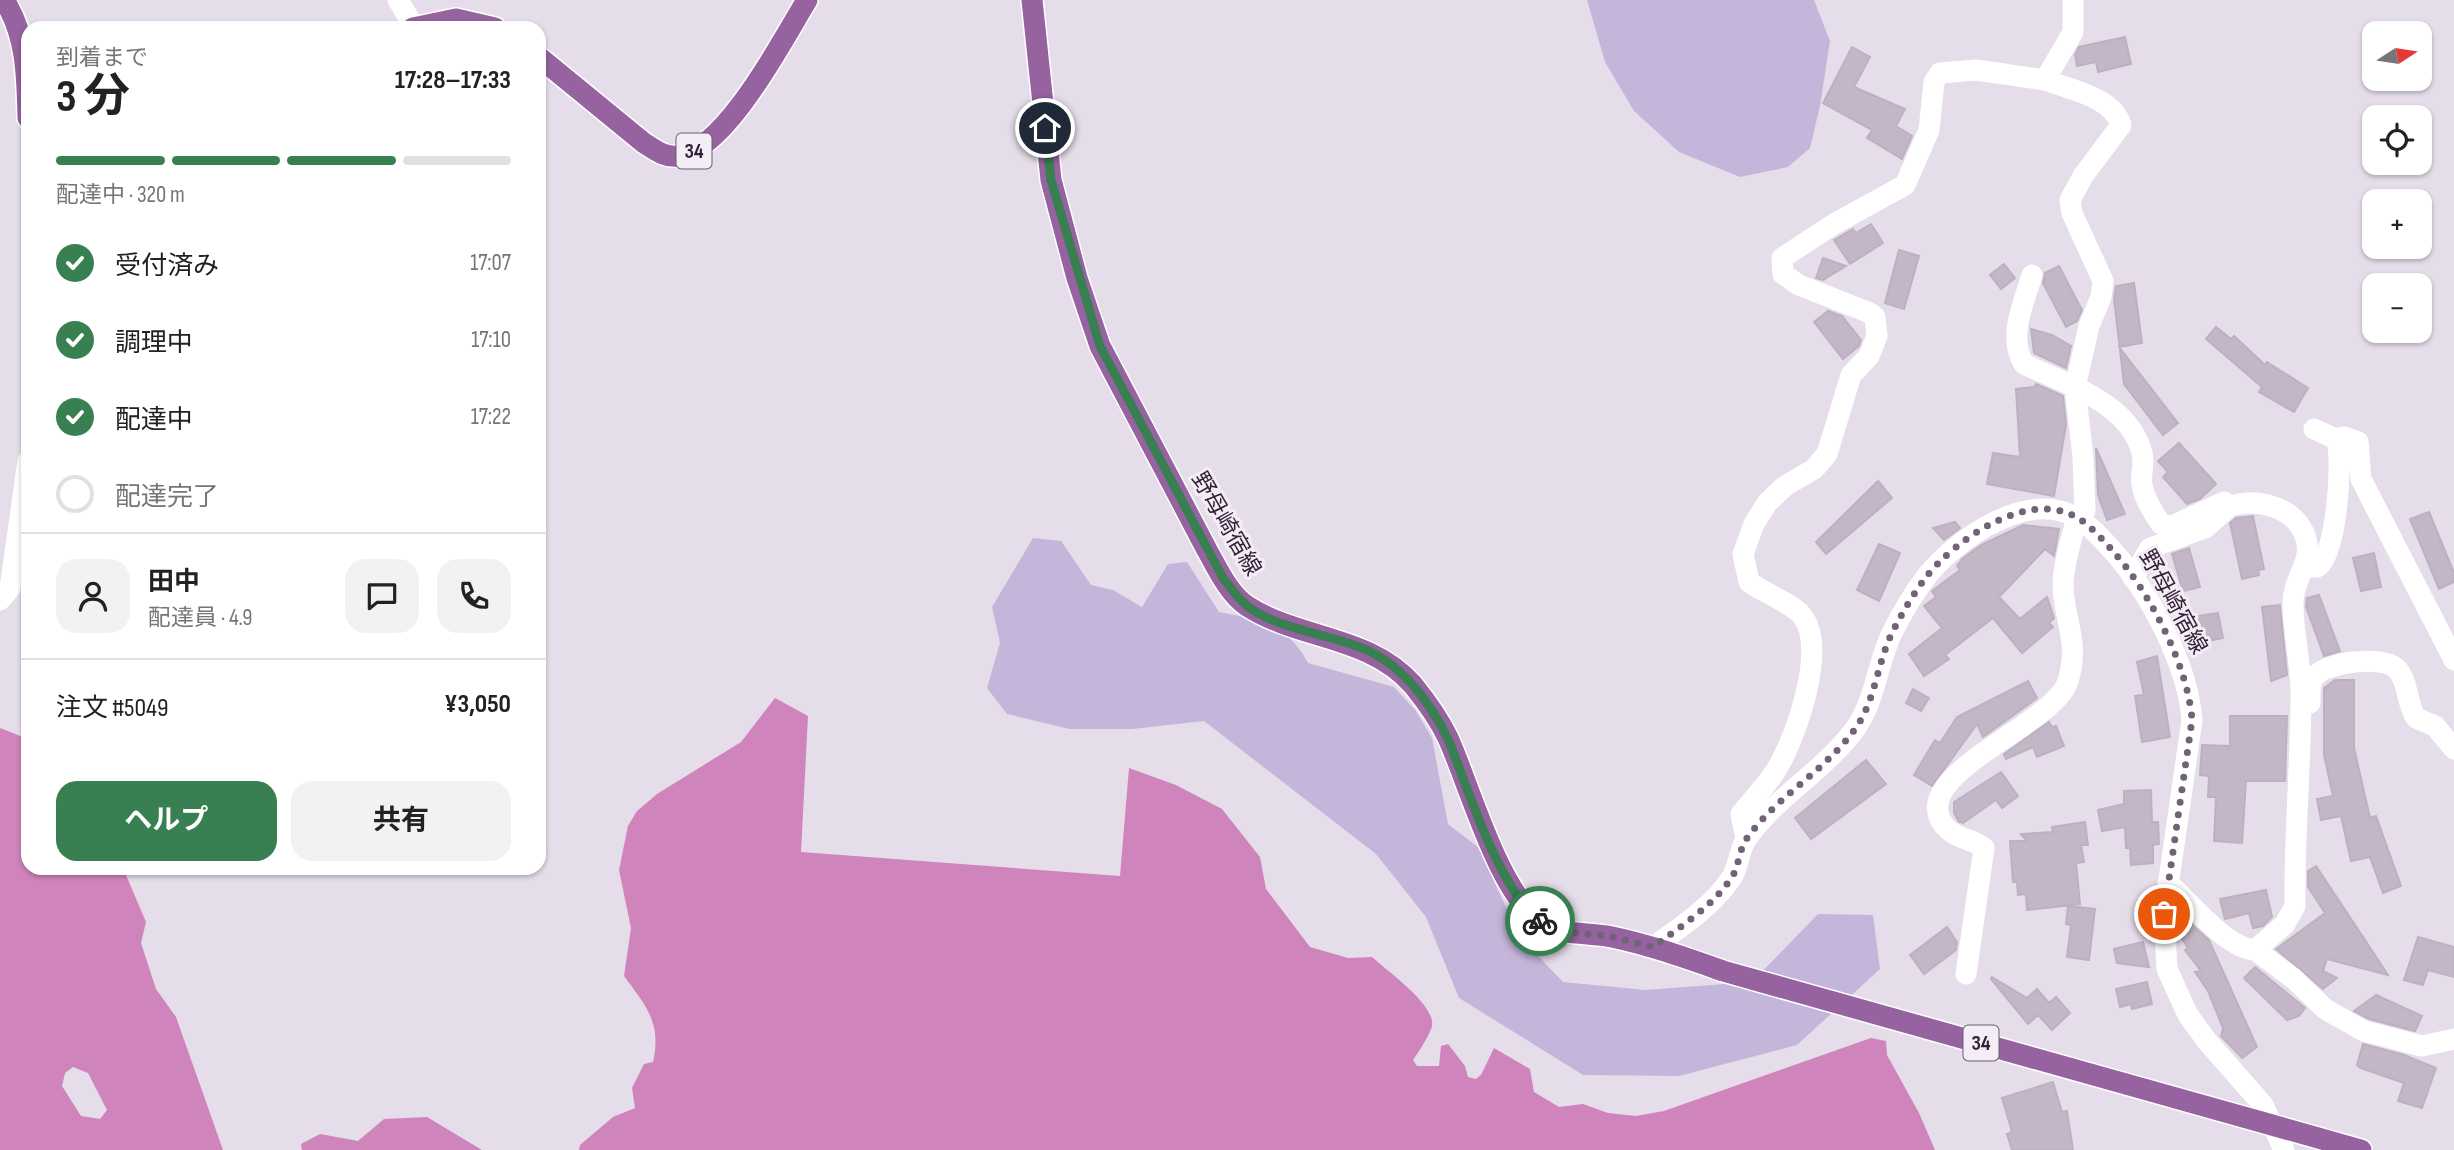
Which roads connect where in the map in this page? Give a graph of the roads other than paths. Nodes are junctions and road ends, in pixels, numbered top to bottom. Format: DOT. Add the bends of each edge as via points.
graph roads {
  1 [pos="4,0"];
  2 [pos="398,0"];
  3 [pos="807,0"];
  4 [pos="1032,0"];
  5 [pos="2073,0"];
  6 [pos="409,21"];
  7 [pos="446,21"];
  8 [pos="465,21"];
  9 [pos="21,46"];
  10 [pos="546,63"];
  11 [pos="2045,80"];
  12 [pos="2032,275"];
  13 [pos="2075,388"];
  14 [pos="2314,429"];
  15 [pos="2336,439"];
  16 [pos="2231,506"];
  17 [pos="21,510"];
  18 [pos="2079,519"];
  19 [pos="2305,567"];
  20 [pos="2133,578"];
  21 [pos="0,600"];
  22 [pos="2454,660"];
  23 [pos="2454,749"];
  24 [pos="2301,776"];
  25 [pos="1746,839"];
  26 [pos="2168,883"];
  27 [pos="1653,947"];
  28 [pos="2255,950"];
  29 [pos="1966,974"];
  30 [pos="2454,1039"];
  31 [pos="2274,1125"];
  32 [pos="2284,1150"];
  33 [pos="2361,1150"];
  1 -- 9 [label="main road"];
  2 -- 6 [label="street"];
  3 -- 10 [label="main road, 34" via="731,117 703,146 678,156 662,154 644,143"];
  4 -- 27 [label="main road, 野母崎宿線 / 34" via="1051,180 1092,323 1223,578 1245,605 1373,653 1412,684 1439,719 1482,823 1528,912 1546,926"];
  5 -- 11 [label="street" via="2073,32"];
  7 -- 8 [label="main road"];
  11 -- 13 [label="street" via="2116,112 2121,125 2070,200 2103,281"];
  11 -- 25 [label="street" via="1976,70 1940,73 1934,82 1929,130 1905,185 1782,258 1783,274 1799,285 1871,313 1877,337 1869,356 1851,375 1827,454 1767,503 1743,554 1749,582 1791,605 1804,617 1812,637 1812,665 1796,722 1778,766 1741,814"];
  12 -- 13 [label="street" via="2016,337 2017,354 2024,364"];
  13 -- 16 [label="street" via="2098,399 2137,438 2143,461 2142,486 2164,527 2224,502"];
  13 -- 18 [label="street" via="2085,510"];
  14 -- 15 [label="street"];
  15 -- 19 [label="street" via="2337,498 2327,558 2317,567"];
  15 -- 22 [label="street" via="2358,442 2361,479"];
  16 -- 19 [label="street" via="2256,502 2288,515 2304,531"];
  16 -- 20 [label="street" via="2205,528 2150,548"];
  17 -- 21 [label="street" via="10,588"];
  18 -- 20 [label="street, 野母崎宿線"];
  18 -- 25 [label="street" via="2038,510 2003,517 1955,549 1927,576 1892,632 1869,704 1855,729"];
  18 -- 29 [label="street" via="2063,586 2073,632 2068,683 2050,709 1964,765 1939,801 1942,822 1952,834 1984,848"];
  19 -- 24 [label="street" via="2294,585 2293,606 2301,694"];
  20 -- 26 [label="street, 野母崎宿線" via="2179,664 2191,705"];
  23 -- 24 [label="street" via="2435,726 2416,718 2393,665 2351,662 2313,678 2308,763"];
  24 -- 28 [label="street" via="2295,906 2285,924"];
  25 -- 27 [label="street" via="1733,876 1714,898"];
  26 -- 28 [label="street" via="2229,942"];
  26 -- 31 [label="street, 野母崎宿線" via="2164,945 2174,986 2207,1041 2263,1105"];
  27 -- 31 [label="main road, 野母崎宿線 / 34" via="1723,971"];
  28 -- 30 [label="street" via="2325,1009 2364,1031 2422,1046"];
  31 -- 32 [label="street, 野母崎宿線"];
  31 -- 33 [label="main road, 野母崎宿線 / 34"];
}
